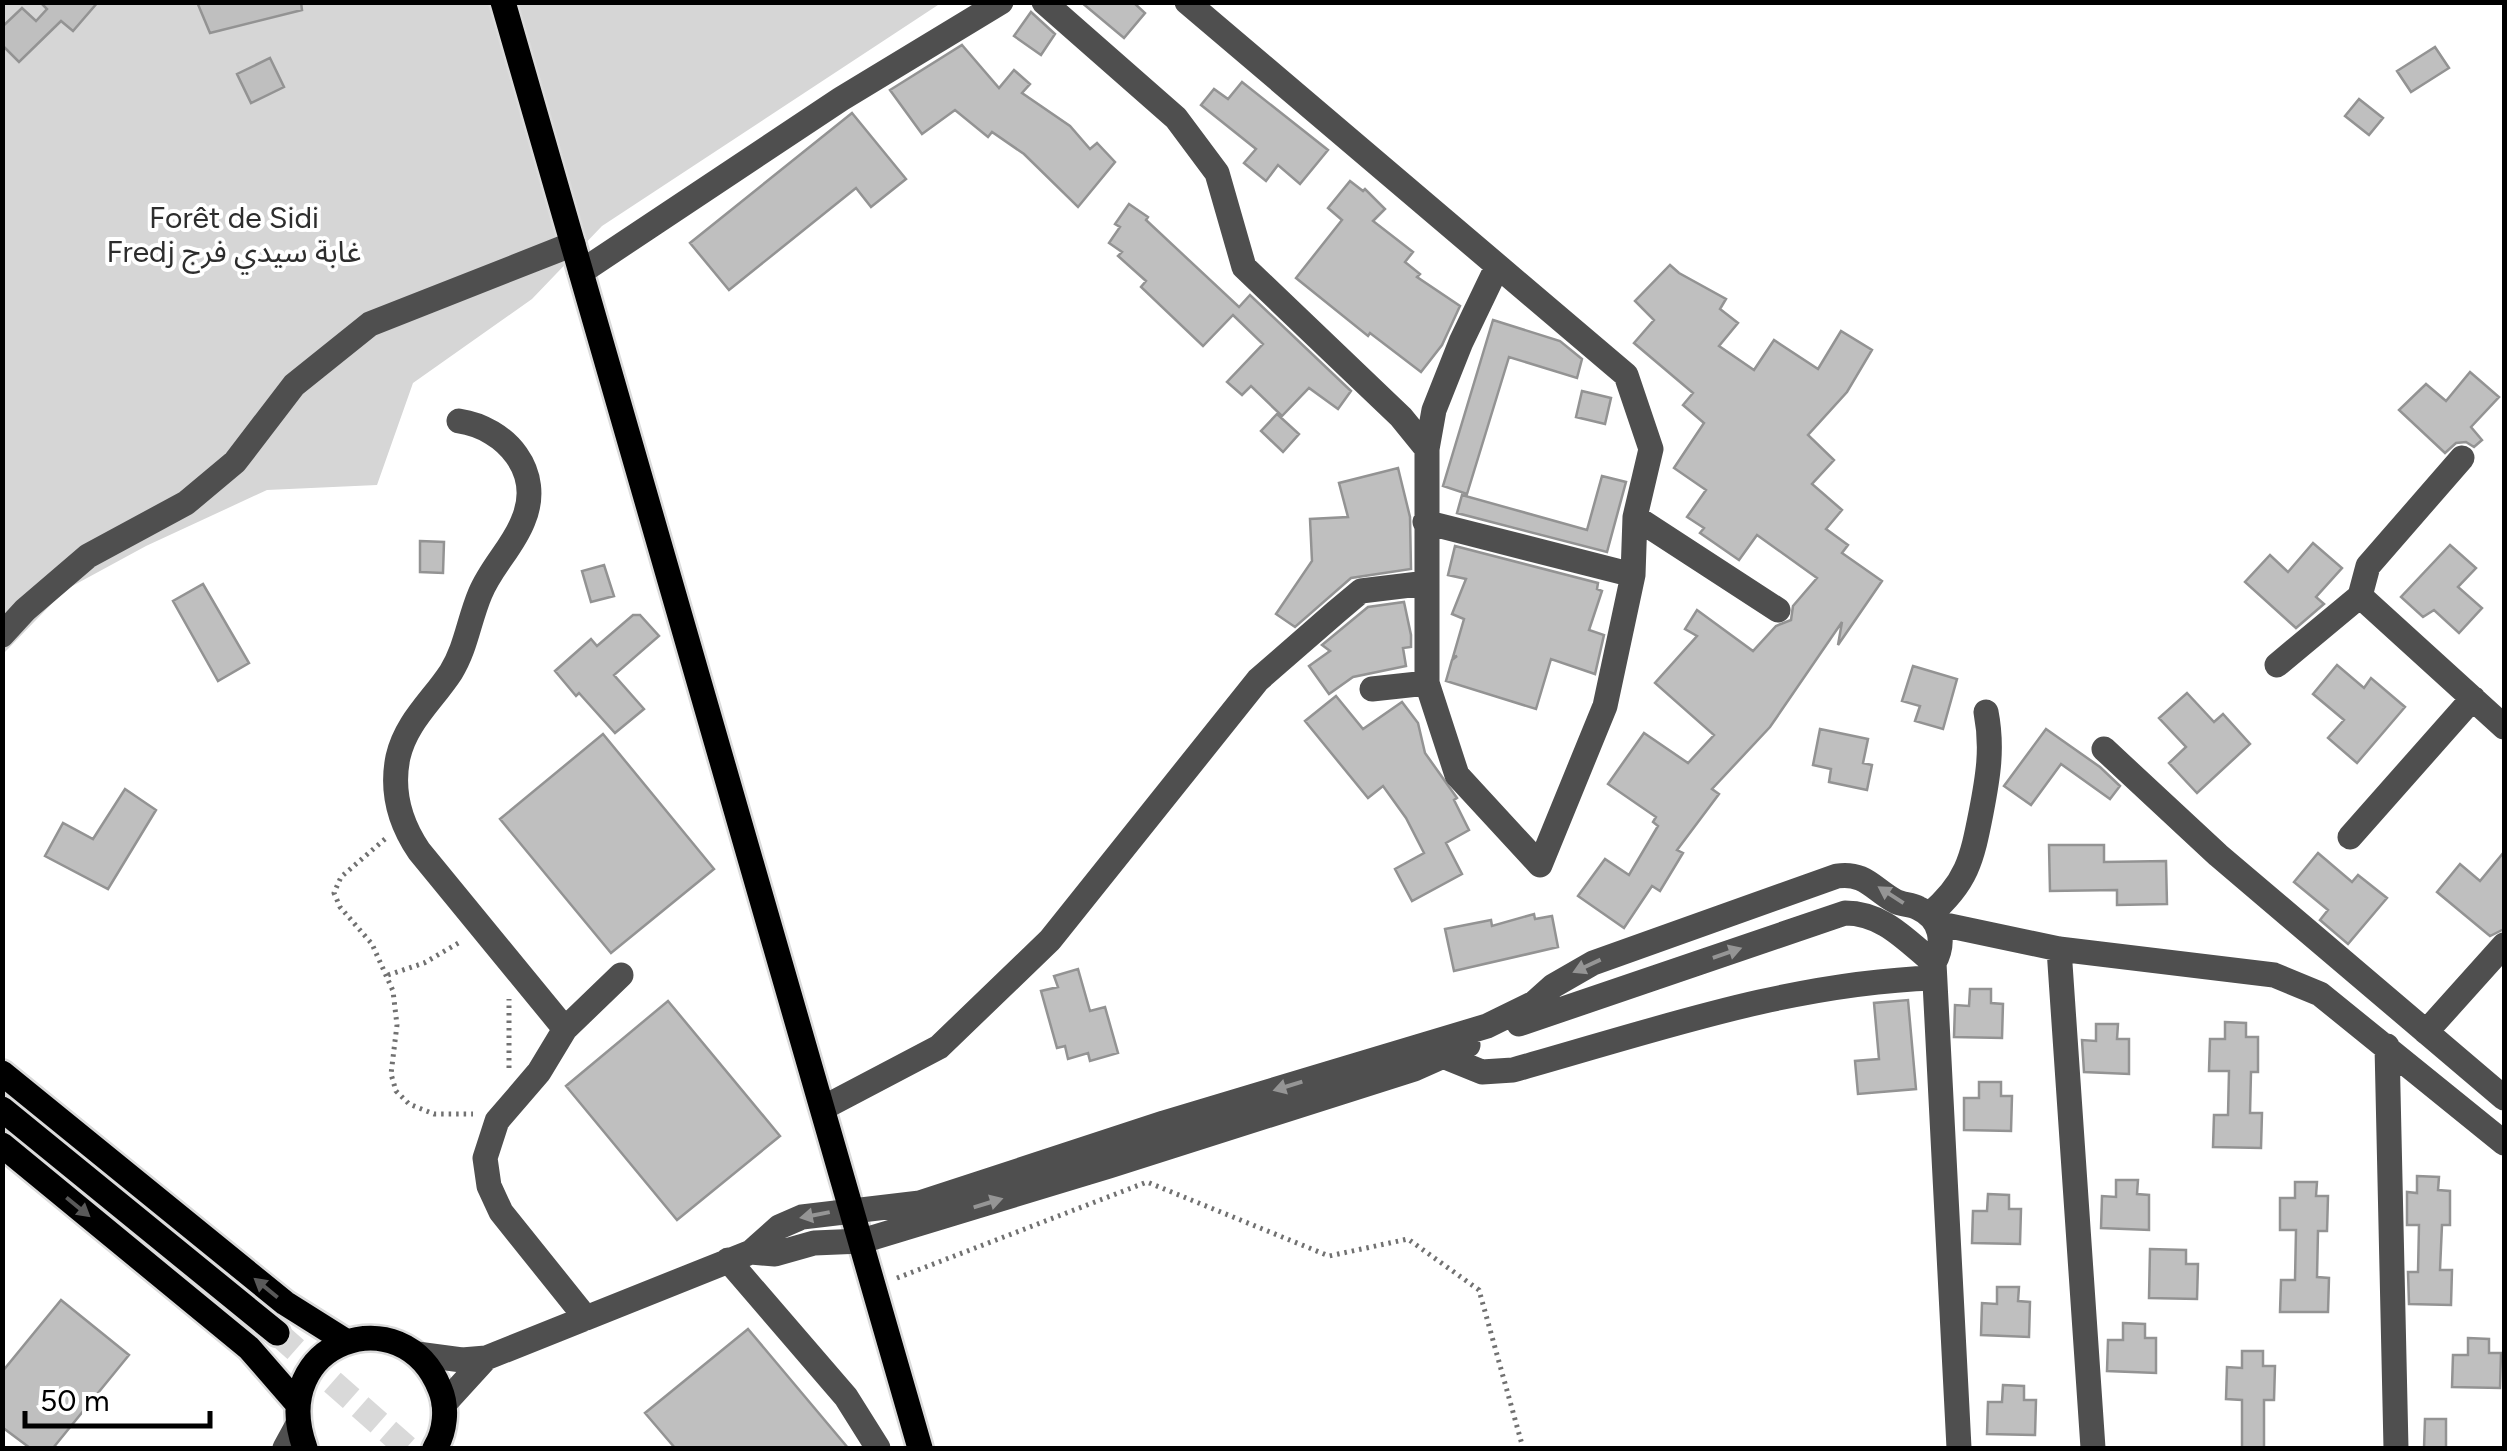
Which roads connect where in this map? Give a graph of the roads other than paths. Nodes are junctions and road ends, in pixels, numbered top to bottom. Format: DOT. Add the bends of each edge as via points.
graph roads {
  1 [pos="503,2"];
  2 [pos="1001,2"];
  3 [pos="1044,2"];
  4 [pos="1187,2"];
  5 [pos="573,244"];
  6 [pos="1498,266"];
  7 [pos="581,272"];
  8 [pos="460,421"];
  9 [pos="1427,449"];
  10 [pos="2462,458"];
  11 [pos="1635,517"];
  12 [pos="1425,522"];
  13 [pos="1633,575"];
  14 [pos="1427,583"];
  15 [pos="2360,596"];
  16 [pos="1778,610"];
  17 [pos="2,634"];
  18 [pos="2277,665"];
  19 [pos="1427,683"];
  20 [pos="1372,689"];
  21 [pos="2473,698"];
  22 [pos="1986,712"];
  23 [pos="2504,726"];
  24 [pos="2104,749"];
  25 [pos="2350,837"];
  26 [pos="1932,919"];
  27 [pos="2504,945"];
  28 [pos="2059,949"];
  29 [pos="1934,971"];
  30 [pos="621,974"];
  31 [pos="565,1029"];
  32 [pos="2426,1032"];
  33 [pos="2387,1046"];
  34 [pos="1446,1056"];
  35 [pos="2,1073"];
  36 [pos="2504,1098"];
  37 [pos="823,1108"];
  38 [pos="2,1109"];
  39 [pos="1167,1135"];
  40 [pos="2504,1142"];
  41 [pos="2,1146"];
  42 [pos="1106,1154"];
  43 [pos="853,1210"];
  44 [pos="862,1241"];
  45 [pos="739,1256"];
  46 [pos="586,1318"];
  47 [pos="277,1333"];
  48 [pos="348,1342"];
  49 [pos="416,1354"];
  50 [pos="486,1358"];
  51 [pos="444,1411"];
  52 [pos="296,1431"];
  53 [pos="435,1448"];
  54 [pos="459,1448"];
  55 [pos="878,1448"];
  56 [pos="920,1448"];
  57 [pos="1959,1448"];
  58 [pos="2093,1448"];
  59 [pos="2396,1448"];
  1 -- 5 [label="main road"];
  2 -- 7 [label="street"];
  3 -- 9 [label="street" via="1176,118 1216,174 1244,267"];
  4 -- 6 [label="street"];
  5 -- 7 [label="main road"];
  5 -- 17 [label="street" via="370,324 294,385 235,462 186,503 88,556"];
  6 -- 9 [label="street" via="1434,410"];
  6 -- 11 [label="street" via="1626,376 1651,449"];
  7 -- 37 [label="main road"];
  8 -- 31 [label="street" via="488,428 512,447 526,472 528,500 522,526 480,593 458,659 404,739 396,784 419,852"];
  9 -- 12 [label="street"];
  10 -- 15 [label="street" via="2368,566"];
  11 -- 13 [label="street"];
  11 -- 16 [label="street"];
  12 -- 13 [label="street"];
  12 -- 14 [label="street"];
  13 -- 19 [label="street" via="1605,706 1540,864 1458,776"];
  14 -- 19 [label="street"];
  14 -- 37 [label="street" via="1362,591 1258,680 1050,940 938,1047"];
  15 -- 18 [label="street"];
  15 -- 21 [label="street"];
  19 -- 20 [label="street"];
  21 -- 23 [label="street"];
  21 -- 25 [label="street"];
  22 -- 26 [label="street" via="1991,762 1975,851"];
  24 -- 32 [label="street"];
  26 -- 28 [label="street"];
  26 -- 29 [label="street" via="1941,944"];
  26 -- 39 [label="street, one-way" via="1868,880 1837,876 1593,963 1487,1026"];
  27 -- 32 [label="street"];
  28 -- 33 [label="street" via="2274,975 2320,994"];
  28 -- 58 [label="street"];
  29 -- 34 [label="street" via="1783,995 1513,1070 1482,1072"];
  34 -- 29 [label="street, one-way" via="1493,1033 1844,913 1884,922"];
  29 -- 57 [label="street"];
  30 -- 31 [label="street"];
  31 -- 46 [label="street" via="497,1120 486,1172 501,1212"];
  32 -- 36 [label="street"];
  33 -- 40 [label="street"];
  33 -- 59 [label="street"];
  34 -- 39 [label="street"];
  48 -- 35 [label="main road, one-way" via="285,1303"];
  37 -- 43 [label="main road"];
  38 -- 47 [label="main road"];
  39 -- 42 [label="street"];
  41 -- 52 [label="main road, one-way" via="248,1348"];
  42 -- 43 [label="street" via="920,1204"];
  44 -- 42 [label="street, one-way"];
  43 -- 44 [label="main road"];
  43 -- 45 [label="street, one-way" via="790,1222"];
  44 -- 45 [label="street"];
  44 -- 56 [label="main road"];
  45 -- 46 [label="street"];
  45 -- 55 [label="street"];
  46 -- 50 [label="street"];
  48 -- 49 [label="main road" via="395,1342"];
  48 -- 52 [label="main road" via="313,1364 302,1382"];
  49 -- 50 [label="street"];
  49 -- 51 [label="main road" via="432,1372"];
  50 -- 51 [label="street"];
  51 -- 53 [label="main road"];
  51 -- 54 [label="main road"];
}
